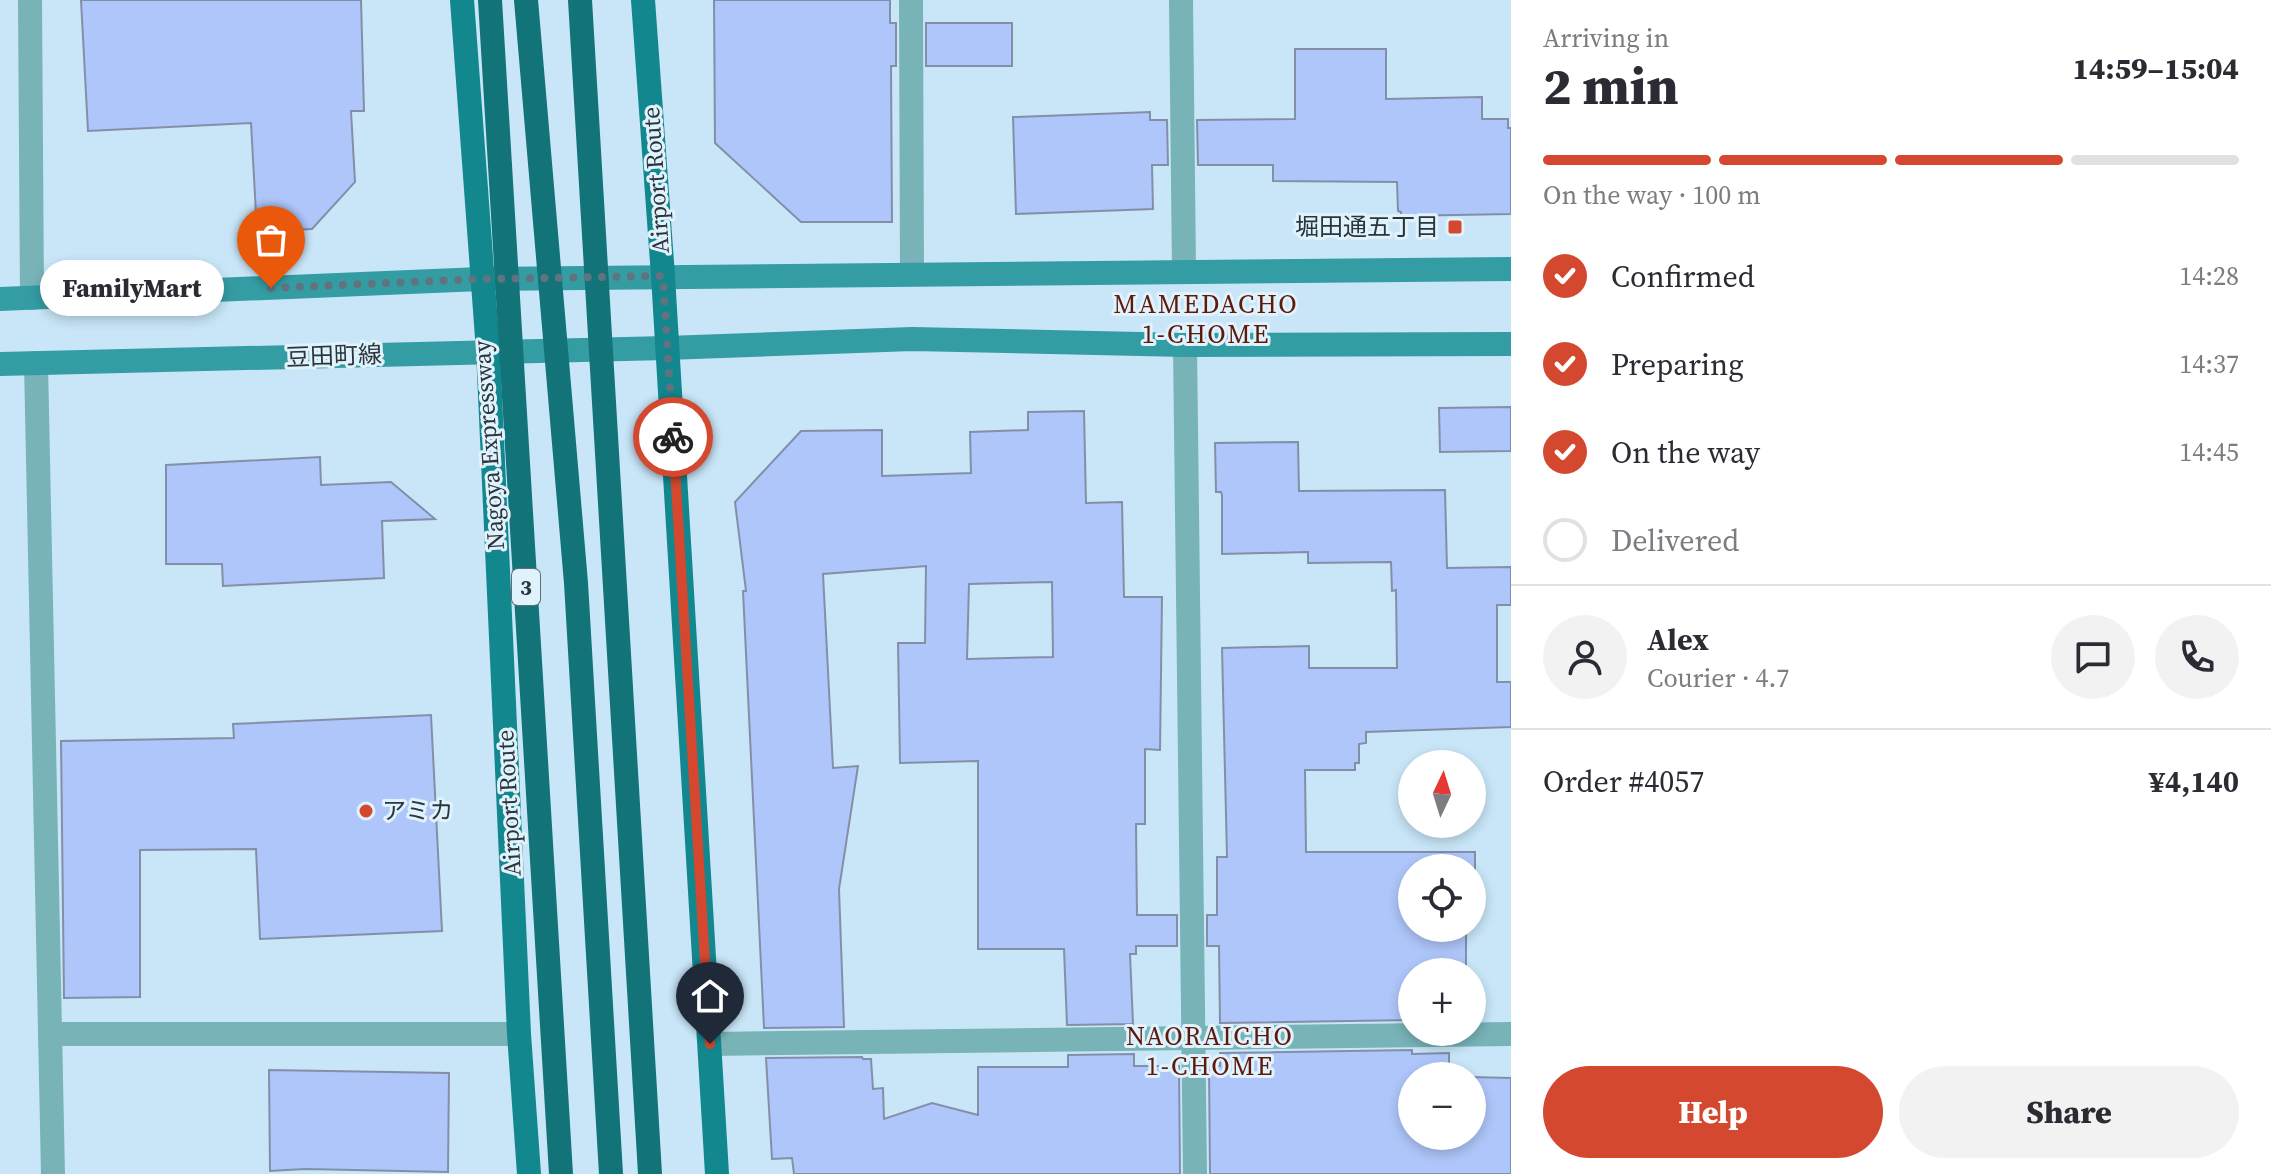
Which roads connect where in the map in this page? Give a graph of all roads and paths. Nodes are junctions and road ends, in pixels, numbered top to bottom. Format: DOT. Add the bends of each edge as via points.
graph roads {
  1 [pos="30,0"];
  2 [pos="462,0"];
  3 [pos="490,0"];
  4 [pos="526,0"];
  5 [pos="580,0"];
  6 [pos="643,0"];
  7 [pos="911,0"];
  8 [pos="1181,0"];
  9 [pos="1511,269"];
  10 [pos="1184,270"];
  11 [pos="912,274"];
  12 [pos="663,276"];
  13 [pos="481,279"];
  14 [pos="32,298"];
  15 [pos="0,299"];
  16 [pos="1511,344"];
  17 [pos="1185,345"];
  18 [pos="667,348"];
  19 [pos="488,351"];
  20 [pos="36,363"];
  21 [pos="0,364"];
  22 [pos="50,1034"];
  23 [pos="519,1034"];
  24 [pos="1511,1034"];
  25 [pos="1193,1038"];
  26 [pos="710,1044"];
  27 [pos="53,1174"];
  28 [pos="529,1174"];
  29 [pos="561,1174"];
  30 [pos="611,1174"];
  31 [pos="650,1174"];
  32 [pos="717,1174"];
  33 [pos="1195,1174"];
  1 -- 14 [label="street"];
  2 -- 13 [label="main road, Airport Route"];
  3 -- 29 [label="highway, Nagoya Expressway / 3, bridge"];
  4 -- 30 [label="highway, bridge" via="576,583"];
  5 -- 31 [label="highway, bridge"];
  6 -- 12 [label="main road, Airport Route"];
  7 -- 11 [label="street"];
  8 -- 10 [label="street"];
  9 -- 10 [label="street"];
  10 -- 11 [label="street"];
  11 -- 12 [label="street"];
  12 -- 13 [label="street"];
  12 -- 18 [label="main road, Airport Route"];
  13 -- 14 [label="street"];
  13 -- 19 [label="main road, Airport Route"];
  14 -- 15 [label="street"];
  16 -- 17 [label="street, 豆田町線"];
  17 -- 18 [label="street, 豆田町線" via="912,339"];
  17 -- 25 [label="street"];
  18 -- 19 [label="street, 豆田町線"];
  18 -- 26 [label="main road, Airport Route"];
  19 -- 20 [label="street, 豆田町線"];
  19 -- 23 [label="main road, Airport Route"];
  20 -- 21 [label="street, 豆田町線"];
  20 -- 22 [label="street"];
  22 -- 23 [label="street"];
  22 -- 27 [label="street"];
  23 -- 28 [label="main road, Airport Route"];
  24 -- 25 [label="street"];
  25 -- 26 [label="street"];
  25 -- 33 [label="street"];
  26 -- 32 [label="main road, Airport Route"];
}
